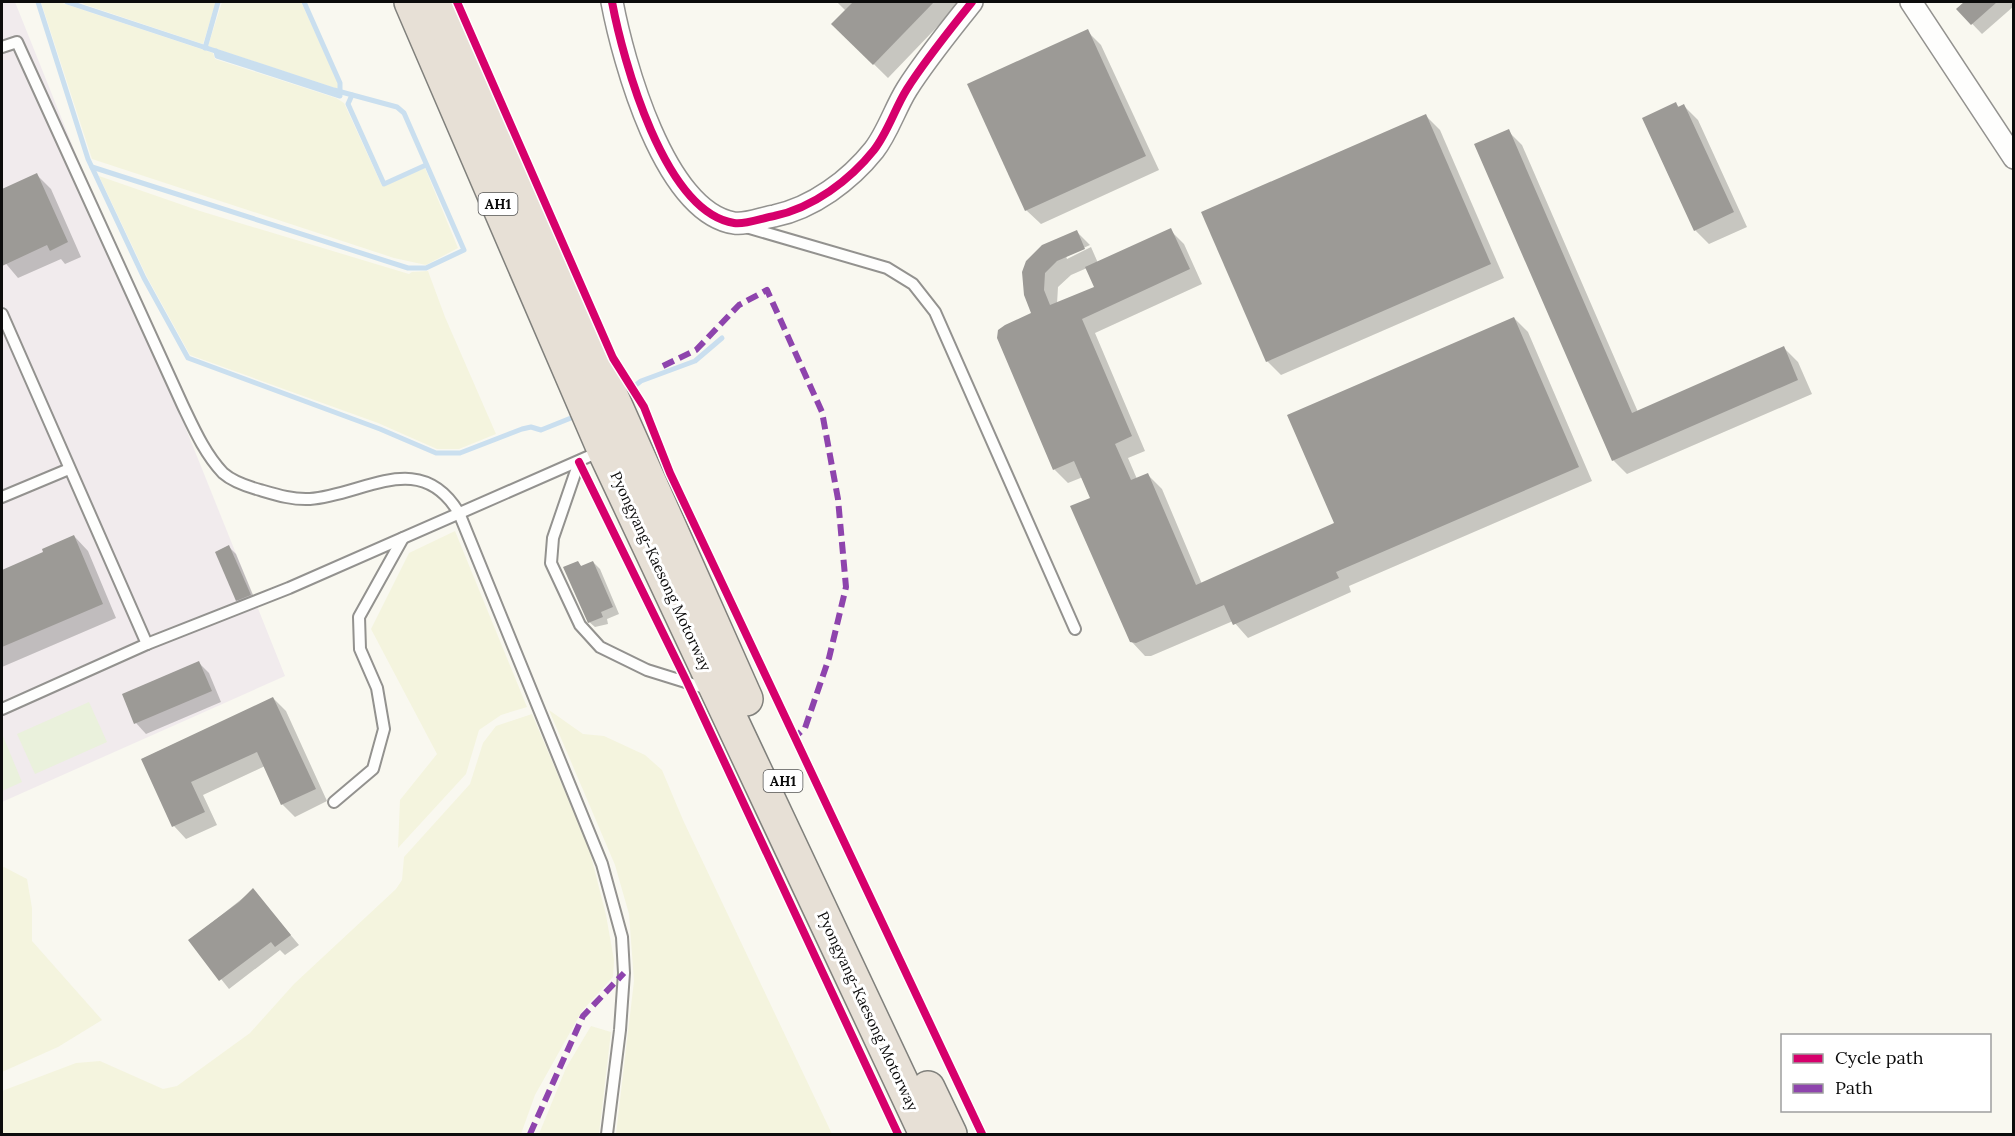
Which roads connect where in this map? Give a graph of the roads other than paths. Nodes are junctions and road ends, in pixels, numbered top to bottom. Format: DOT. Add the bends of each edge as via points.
graph roads {
  1 [pos="411,2"];
  2 [pos="436,2"];
  3 [pos="612,2"];
  4 [pos="972,2"];
  5 [pos="1911,2"];
  6 [pos="2,47"];
  7 [pos="2013,158"];
  8 [pos="734,224"];
  9 [pos="2,314"];
  10 [pos="600,429"];
  11 [pos="69,469"];
  12 [pos="2,497"];
  13 [pos="459,513"];
  14 [pos="403,537"];
  15 [pos="1075,629"];
  16 [pos="147,644"];
  17 [pos="718,692"];
  18 [pos="2,709"];
  19 [pos="334,802"];
  20 [pos="607,1134"];
  21 [pos="926,1134"];
  22 [pos="951,1134"];
  1 -- 10 [label="highway, Pyongyang-Kaesong Motorway / AH1"];
  2 -- 10 [label="highway, Pyongyang-Kaesong Motorway / AH1"];
  3 -- 8 [label="street" via="619,39 649,129 684,190 707,212"];
  4 -- 8 [label="street" via="907,89 875,149 834,189 785,214"];
  5 -- 7 [label="street"];
  6 -- 13 [label="lane" via="17,42 183,406 202,445 224,474 251,488 312,499 388,479 419,479 441,490"];
  8 -- 15 [label="lane" via="887,268 921,292 935,312"];
  9 -- 11 [label="lane"];
  10 -- 13 [label="lane"];
  10 -- 17 [label="highway, Pyongyang-Kaesong Motorway / AH1"];
  10 -- 17 [label="lane" via="553,538 551,563 580,625 600,647 647,670"];
  10 -- 22 [label="highway, Pyongyang-Kaesong Motorway / AH1" via="768,749"];
  11 -- 12 [label="lane"];
  11 -- 16 [label="lane"];
  13 -- 14 [label="lane"];
  13 -- 20 [label="lane" via="602,864 622,937 620,1030"];
  14 -- 16 [label="lane"];
  14 -- 19 [label="lane" via="359,617 360,649 377,688 384,729 373,768"];
  16 -- 18 [label="lane"];
  17 -- 21 [label="highway, Pyongyang-Kaesong Motorway / AH1"];
}
